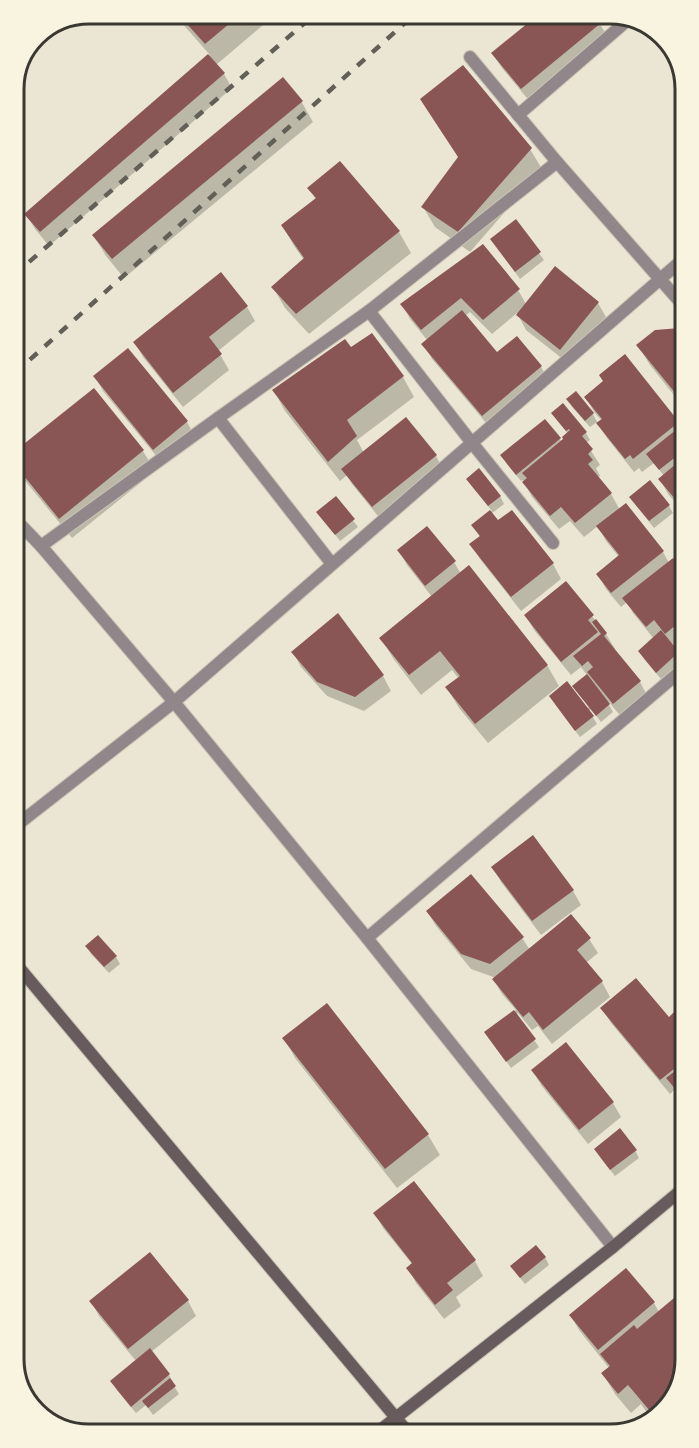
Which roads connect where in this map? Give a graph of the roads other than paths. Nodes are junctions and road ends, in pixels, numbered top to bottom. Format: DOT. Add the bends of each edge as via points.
graph roads {
  1 [pos="622,25"];
  2 [pos="470,57"];
  3 [pos="518,116"];
  4 [pos="557,162"];
  5 [pos="675,266"];
  6 [pos="660,279"];
  7 [pos="675,296"];
  8 [pos="369,311"];
  9 [pos="218,418"];
  10 [pos="472,443"];
  11 [pos="24,528"];
  12 [pos="553,543"];
  13 [pos="41,546"];
  14 [pos="332,564"];
  15 [pos="675,675"];
  16 [pos="174,702"];
  17 [pos="24,820"];
  18 [pos="367,938"];
  19 [pos="24,973"];
  20 [pos="675,1195"];
  21 [pos="613,1247"];
  22 [pos="396,1418"];
  23 [pos="388,1424"];
  24 [pos="401,1424"];
  1 -- 3 [label="street"];
  2 -- 3 [label="street"];
  3 -- 4 [label="street"];
  4 -- 6 [label="street"];
  4 -- 8 [label="street"];
  5 -- 6 [label="street"];
  6 -- 7 [label="street"];
  6 -- 10 [label="street"];
  8 -- 9 [label="street"];
  8 -- 10 [label="street"];
  9 -- 13 [label="street"];
  9 -- 14 [label="street"];
  10 -- 12 [label="street"];
  10 -- 14 [label="street"];
  11 -- 13 [label="street"];
  13 -- 16 [label="street"];
  14 -- 16 [label="street"];
  15 -- 18 [label="street"];
  16 -- 17 [label="street"];
  16 -- 18 [label="street"];
  18 -- 21 [label="street"];
  19 -- 22 [label="street"];
  20 -- 21 [label="street"];
  21 -- 22 [label="street"];
  22 -- 23 [label="street"];
  22 -- 24 [label="street"];
}
